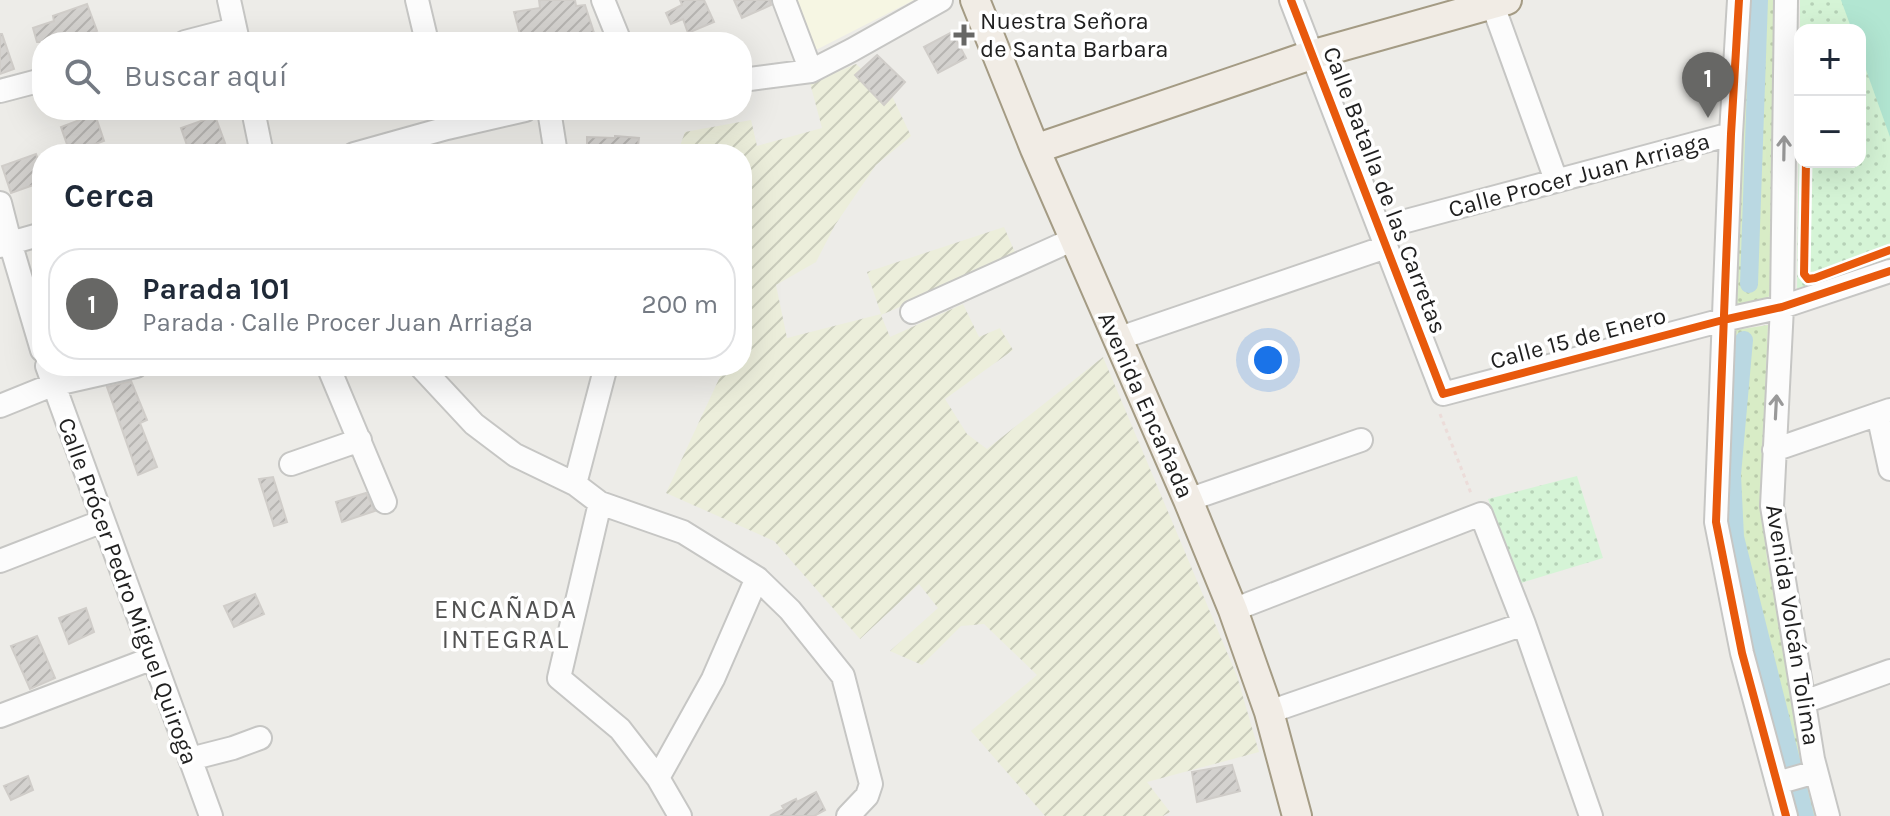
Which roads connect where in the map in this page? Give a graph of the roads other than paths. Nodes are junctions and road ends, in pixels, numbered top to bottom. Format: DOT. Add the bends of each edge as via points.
graph roads {
  1 [pos="229,0"];
  2 [pos="417,0"];
  3 [pos="603,0"];
  4 [pos="784,0"];
  5 [pos="941,0"];
  6 [pos="975,0"];
  7 [pos="1291,0"];
  8 [pos="1739,0"];
  9 [pos="1786,0"];
  10 [pos="1497,1"];
  11 [pos="236,32"];
  12 [pos="425,32"];
  13 [pos="616,32"];
  14 [pos="1311,55"];
  15 [pos="811,71"];
  16 [pos="752,79"];
  17 [pos="32,83"];
  18 [pos="0,91"];
  19 [pos="255,120"];
  20 [pos="442,120"];
  21 [pos="551,120"];
  22 [pos="1731,134"];
  23 [pos="260,144"];
  24 [pos="380,144"];
  25 [pos="554,144"];
  26 [pos="1035,149"];
  27 [pos="1556,180"];
  28 [pos="0,203"];
  29 [pos="32,237"];
  30 [pos="1383,238"];
  31 [pos="1074,239"];
  32 [pos="5,244"];
  33 [pos="1890,271"];
  34 [pos="1782,307"];
  35 [pos="912,312"];
  36 [pos="1723,320"];
  37 [pos="32,321"];
  38 [pos="1117,339"];
  39 [pos="50,376"];
  40 [pos="332,376"];
  41 [pos="429,376"];
  42 [pos="603,376"];
  43 [pos="1443,394"];
  44 [pos="0,406"];
  45 [pos="1884,412"];
  46 [pos="360,440"];
  47 [pos="1361,440"];
  48 [pos="1774,450"];
  49 [pos="291,464"];
  50 [pos="1890,469"];
  51 [pos="575,484"];
  52 [pos="1188,500"];
  53 [pos="385,502"];
  54 [pos="600,503"];
  55 [pos="103,521"];
  56 [pos="0,561"];
  57 [pos="757,578"];
  58 [pos="1233,610"];
  59 [pos="1524,624"];
  60 [pos="153,658"];
  61 [pos="1890,671"];
  62 [pos="1804,702"];
  63 [pos="1269,712"];
  64 [pos="0,716"];
  65 [pos="260,738"];
  66 [pos="190,759"];
  67 [pos="1797,777"];
  68 [pos="658,778"];
  69 [pos="207,815"];
  70 [pos="680,816"];
  71 [pos="848,816"];
  72 [pos="1297,816"];
  73 [pos="1591,816"];
  74 [pos="1786,816"];
  75 [pos="1828,816"];
  1 -- 11 [label="street"];
  2 -- 12 [label="street"];
  3 -- 13 [label="street"];
  4 -- 15 [label="street"];
  5 -- 15 [label="street"];
  6 -- 26 [label="main road, Avenida Encañada"];
  7 -- 14 [label="street, Calle Batalla de las Carretas"];
  8 -- 22 [label="street"];
  34 -- 9 [label="street, Avenida Volcán Tolima, one-way"];
  10 -- 14 [label="main road"];
  10 -- 27 [label="street"];
  14 -- 26 [label="main road"];
  14 -- 30 [label="street, Calle Batalla de las Carretas"];
  15 -- 16 [label="street"];
  17 -- 18 [label="street"];
  19 -- 23 [label="street"];
  20 -- 24 [label="street"];
  21 -- 25 [label="street"];
  22 -- 27 [label="street, Calle Procer Juan Arriaga"];
  22 -- 36 [label="street"];
  26 -- 31 [label="main road, Avenida Encañada"];
  27 -- 30 [label="street, Calle Procer Juan Arriaga"];
  28 -- 32 [label="street"];
  29 -- 32 [label="street"];
  30 -- 38 [label="street, Calle Procer Juan Arriaga"];
  30 -- 43 [label="street, Calle Batalla de las Carretas"];
  31 -- 35 [label="street"];
  31 -- 38 [label="main road, Avenida Encañada"];
  32 -- 37 [label="street"];
  33 -- 34 [label="street, Calle 15 de Enero"];
  34 -- 36 [label="street, Calle 15 de Enero"];
  48 -- 34 [label="street, Avenida Volcán Tolima, one-way"];
  36 -- 43 [label="street, Calle 15 de Enero"];
  36 -- 67 [label="street" via="1716,522 1742,653"];
  38 -- 52 [label="main road, Avenida Encañada"];
  39 -- 44 [label="street"];
  39 -- 55 [label="street, Calle Prócer Pedro Miguel Quiroga"];
  40 -- 46 [label="street"];
  41 -- 51 [label="street" via="474,424 515,455"];
  42 -- 51 [label="street"];
  45 -- 48 [label="street"];
  45 -- 50 [label="street"];
  46 -- 49 [label="street"];
  46 -- 53 [label="street"];
  47 -- 52 [label="street"];
  48 -- 62 [label="street, Avenida Volcán Tolima" via="1772,506"];
  51 -- 54 [label="street"];
  52 -- 58 [label="main road, Avenida Encañada"];
  54 -- 57 [label="street" via="683,532"];
  54 -- 68 [label="street" via="559,678 620,729"];
  55 -- 56 [label="street"];
  55 -- 60 [label="street, Calle Prócer Pedro Miguel Quiroga"];
  57 -- 68 [label="street" via="713,679"];
  57 -- 71 [label="street" via="843,676 871,784"];
  58 -- 59 [label="street" via="1481,514"];
  58 -- 63 [label="main road, Avenida Encañada"];
  59 -- 63 [label="street"];
  59 -- 73 [label="street"];
  60 -- 64 [label="street"];
  60 -- 66 [label="street, Calle Prócer Pedro Miguel Quiroga"];
  61 -- 62 [label="street"];
  62 -- 67 [label="street, Avenida Volcán Tolima"];
  63 -- 72 [label="main road, Avenida Encañada"];
  65 -- 66 [label="street"];
  66 -- 69 [label="street, Calle Prócer Pedro Miguel Quiroga"];
  67 -- 74 [label="street"];
  67 -- 75 [label="street, Avenida Volcán Tolima"];
  68 -- 70 [label="street"];
}
